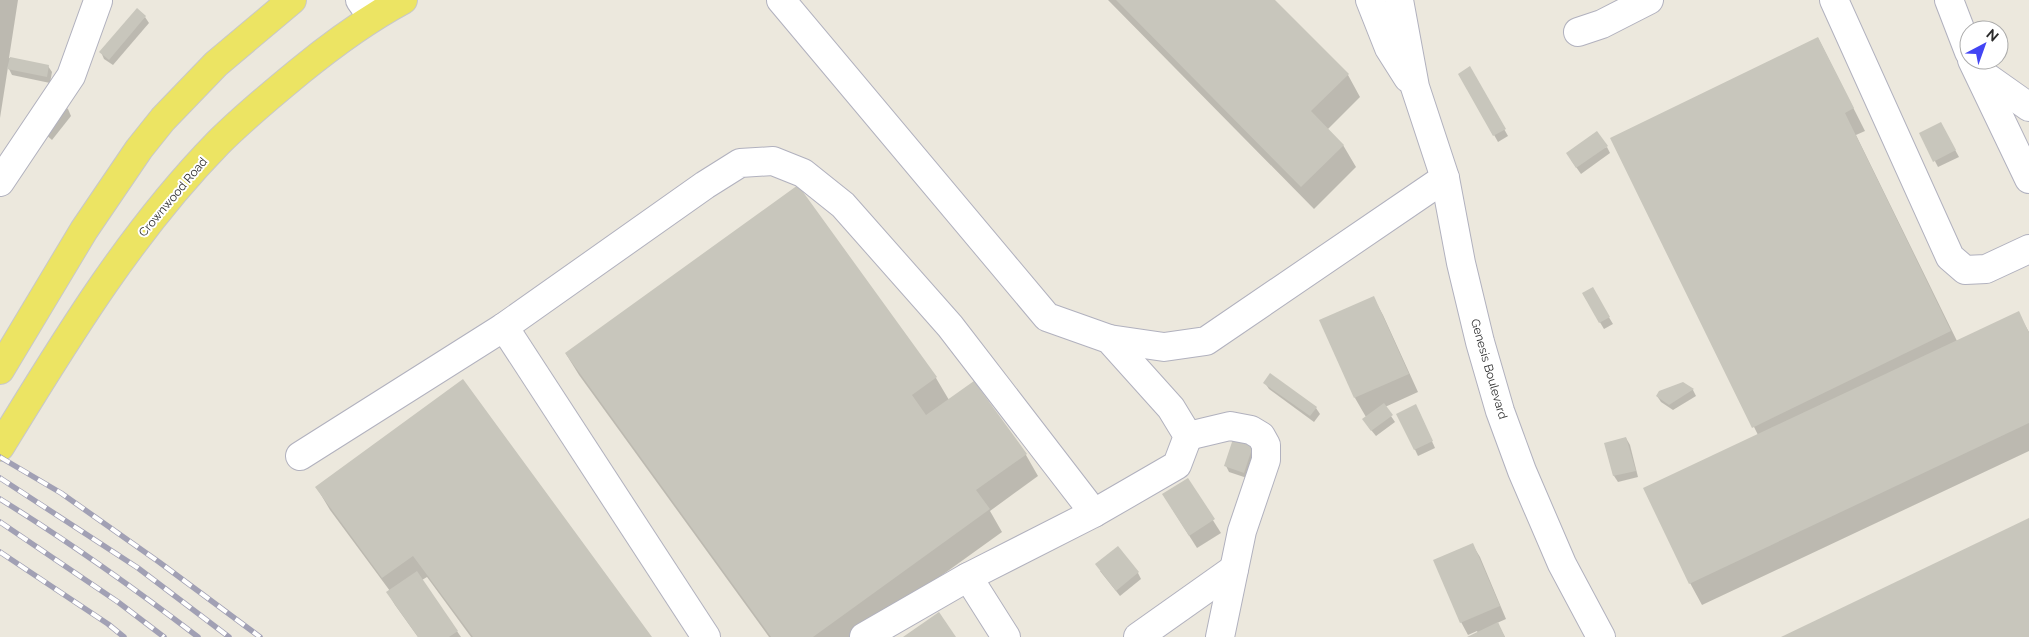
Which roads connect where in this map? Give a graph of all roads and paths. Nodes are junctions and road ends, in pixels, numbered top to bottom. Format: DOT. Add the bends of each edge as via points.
graph roads {
  1 [pos="292,0"];
  2 [pos="403,0"];
  3 [pos="781,0"];
  4 [pos="1370,0"];
  5 [pos="1399,0"];
  6 [pos="1649,0"];
  7 [pos="1834,0"];
  8 [pos="1949,0"];
  9 [pos="98,1"];
  10 [pos="366,8"];
  11 [pos="1959,26"];
  12 [pos="1578,32"];
  13 [pos="1977,70"];
  14 [pos="1984,70"];
  15 [pos="1415,87"];
  16 [pos="2029,107"];
  17 [pos="1445,178"];
  18 [pos="2029,180"];
  19 [pos="0,182"];
  20 [pos="2029,249"];
  21 [pos="504,326"];
  22 [pos="1109,339"];
  23 [pos="0,370"];
  24 [pos="1188,436"];
  25 [pos="0,448"];
  26 [pos="300,456"];
  27 [pos="1094,513"];
  28 [pos="1234,569"];
  29 [pos="968,577"];
  30 [pos="706,637"];
  31 [pos="864,637"];
  32 [pos="1006,637"];
  33 [pos="1138,637"];
  34 [pos="1220,637"];
  35 [pos="1602,637"];
  1 -- 23 [label="main road" via="216,64 139,148 78,238"];
  2 -- 10 [label="main road, Crownwood Road"];
  3 -- 22 [label="street" via="1047,317"];
  4 -- 15 [label="street, Genesis Boulevard" via="1389,48"];
  5 -- 15 [label="street, Genesis Boulevard"];
  6 -- 12 [label="street" via="1602,24"];
  7 -- 20 [label="street" via="1950,257 1965,270 1986,269"];
  8 -- 11 [label="street"];
  9 -- 19 [label="street" via="71,76"];
  10 -- 25 [label="main road, Crownwood Road" via="326,50 262,102 218,144 176,190 82,314"];
  13 -- 18 [label="street"];
  14 -- 16 [label="street"];
  15 -- 17 [label="street, Genesis Boulevard"];
  17 -- 22 [label="street" via="1206,341 1164,348"];
  17 -- 35 [label="street, Genesis Boulevard" via="1461,263 1500,411 1562,564"];
  21 -- 26 [label="street"];
  21 -- 27 [label="street" via="740,163 774,161 803,173 843,205 950,326"];
  21 -- 30 [label="street"];
  22 -- 24 [label="street" via="1171,408"];
  24 -- 27 [label="street" via="1177,465"];
  24 -- 28 [label="street" via="1230,426 1251,430 1261,436 1266,445 1266,460 1242,531"];
  27 -- 29 [label="street"];
  28 -- 33 [label="street"];
  28 -- 34 [label="street"];
  29 -- 31 [label="street"];
  29 -- 32 [label="street"];
}
